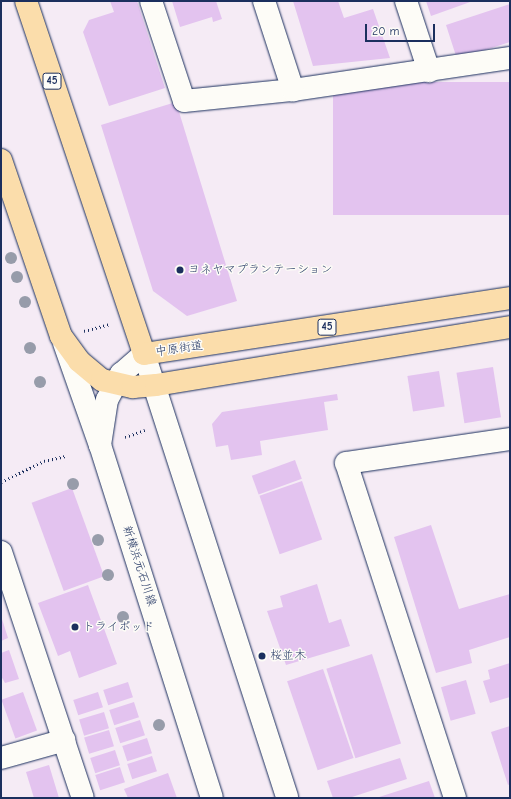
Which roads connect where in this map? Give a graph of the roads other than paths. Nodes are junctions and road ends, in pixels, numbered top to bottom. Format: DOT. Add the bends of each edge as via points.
graph roads {
  1 [pos="26,1"];
  2 [pos="151,1"];
  3 [pos="264,1"];
  4 [pos="406,1"];
  5 [pos="510,58"];
  6 [pos="429,71"];
  7 [pos="293,90"];
  8 [pos="1,160"];
  9 [pos="510,298"];
  10 [pos="510,327"];
  11 [pos="69,334"];
  12 [pos="144,354"];
  13 [pos="115,384"];
  14 [pos="156,385"];
  15 [pos="510,439"];
  16 [pos="110,442"];
  17 [pos="1,552"];
  18 [pos="65,740"];
  19 [pos="1,758"];
  20 [pos="83,798"];
  21 [pos="212,798"];
  22 [pos="288,798"];
  23 [pos="455,798"];
  1 -- 12 [label="main road, 中原街道 / 45"];
  2 -- 7 [label="street" via="184,101"];
  3 -- 7 [label="street"];
  4 -- 6 [label="street"];
  5 -- 6 [label="street"];
  6 -- 7 [label="street"];
  8 -- 11 [label="main road"];
  9 -- 12 [label="main road, 中原街道 / 45"];
  10 -- 14 [label="main road"];
  11 -- 13 [label="main road" via="79,361 102,380"];
  11 -- 16 [label="street, 新横浜元石川線"];
  12 -- 13 [label="street" via="132,362"];
  12 -- 14 [label="street"];
  13 -- 14 [label="main road" via="132,387"];
  13 -- 16 [label="street" via="107,400"];
  14 -- 22 [label="street"];
  15 -- 23 [label="street" via="346,463"];
  16 -- 21 [label="street, 新横浜元石川線"];
  17 -- 18 [label="street"];
  18 -- 19 [label="street"];
  18 -- 20 [label="street"];
}
